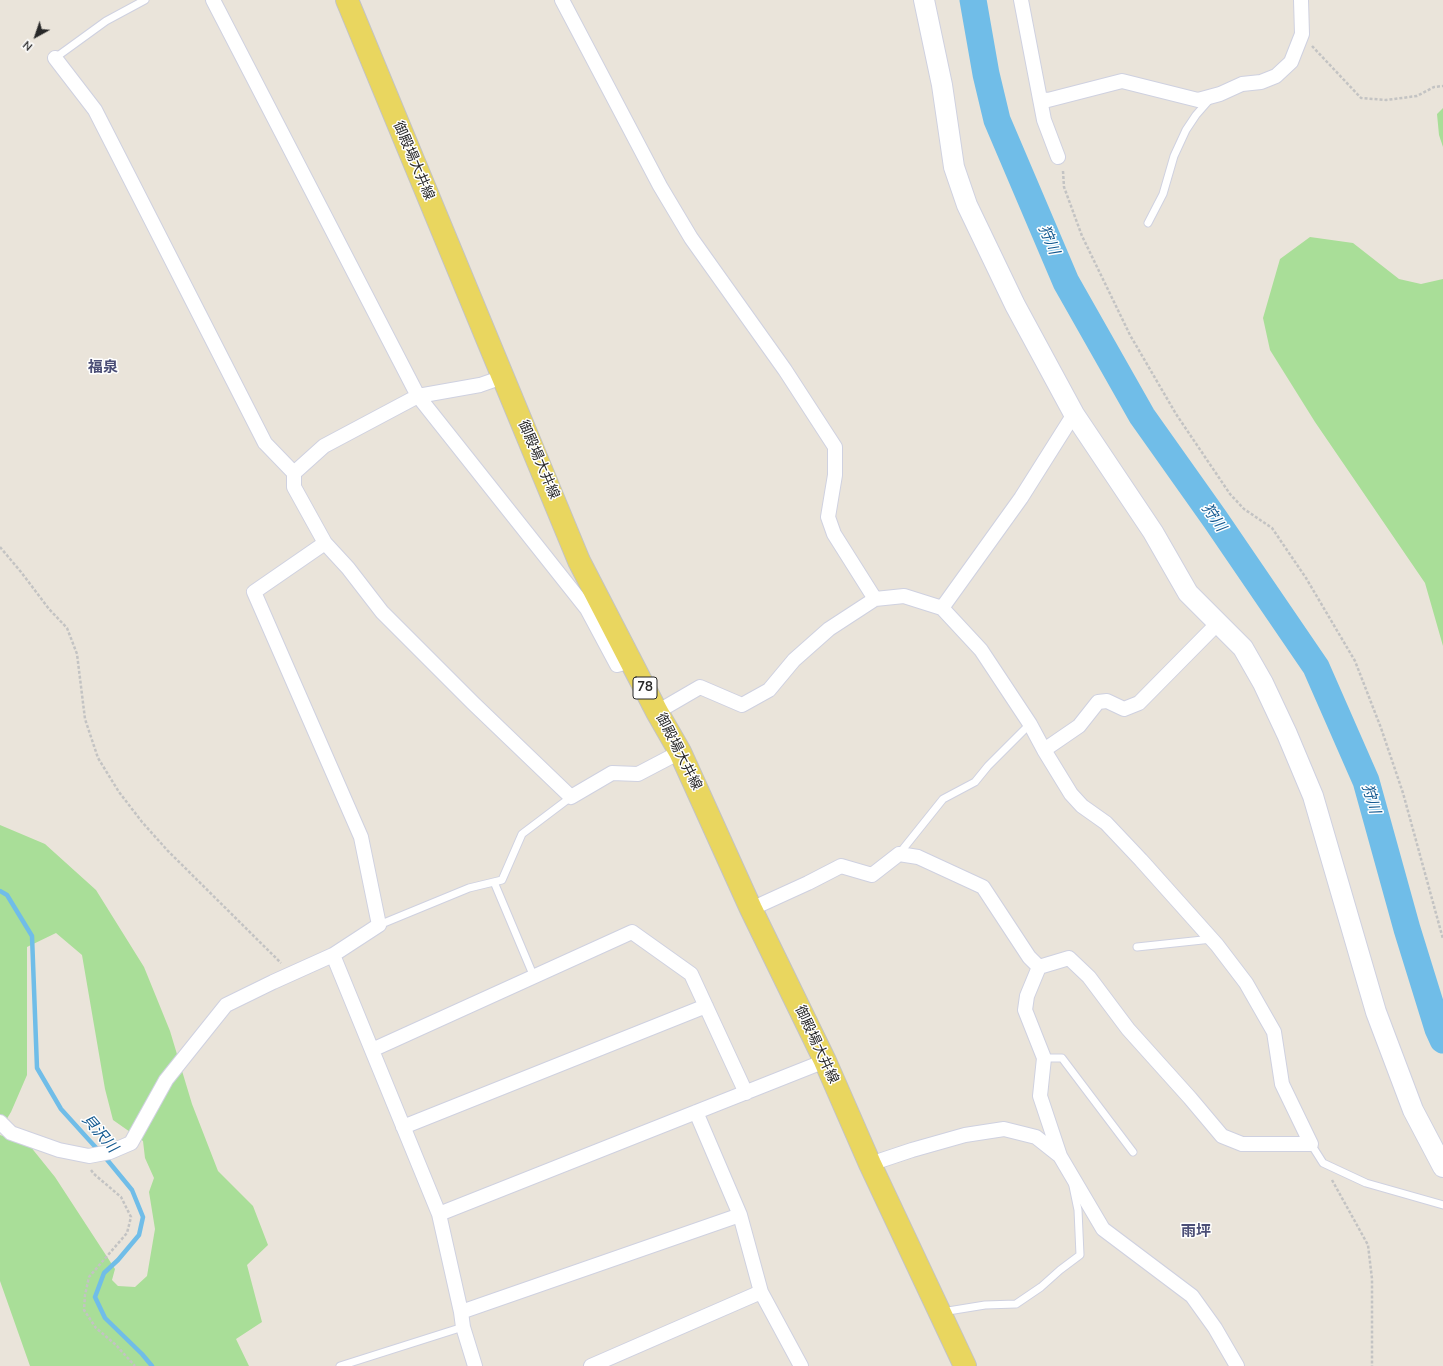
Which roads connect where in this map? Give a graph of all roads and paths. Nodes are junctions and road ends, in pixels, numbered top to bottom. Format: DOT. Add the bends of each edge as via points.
graph roads {
  1 [pos="145,0"];
  2 [pos="213,0"];
  3 [pos="347,0"];
  4 [pos="562,0"];
  5 [pos="924,0"];
  6 [pos="1021,0"];
  7 [pos="1301,0"];
  8 [pos="1302,34"];
  9 [pos="55,58"];
  10 [pos="1443,86"];
  11 [pos="1213,96"];
  12 [pos="1040,99"];
  13 [pos="1058,157"];
  14 [pos="1063,171"];
  15 [pos="1148,222"];
  16 [pos="503,377"];
  17 [pos="418,396"];
  18 [pos="1074,414"];
  19 [pos="294,473"];
  20 [pos="325,543"];
  21 [pos="0,547"];
  22 [pos="875,599"];
  23 [pos="942,608"];
  24 [pos="1219,622"];
  25 [pos="631,661"];
  26 [pos="657,712"];
  27 [pos="1030,724"];
  28 [pos="1044,750"];
  29 [pos="680,752"];
  30 [pos="571,797"];
  31 [pos="899,854"];
  32 [pos="494,882"];
  33 [pos="751,909"];
  34 [pos="379,925"];
  35 [pos="1443,939"];
  36 [pos="1212,940"];
  37 [pos="1137,947"];
  38 [pos="333,955"];
  39 [pos="1039,967"];
  40 [pos="291,974"];
  41 [pos="534,977"];
  42 [pos="706,1006"];
  43 [pos="372,1050"];
  44 [pos="1044,1058"];
  45 [pos="825,1061"];
  46 [pos="746,1093"];
  47 [pos="696,1112"];
  48 [pos="0,1122"];
  49 [pos="403,1127"];
  50 [pos="1311,1144"];
  51 [pos="1133,1152"];
  52 [pos="85,1156"];
  53 [pos="1060,1156"];
  54 [pos="870,1164"];
  55 [pos="1323,1164"];
  56 [pos="1443,1167"];
  57 [pos="1071,1176"];
  58 [pos="1443,1205"];
  59 [pos="439,1214"];
  60 [pos="740,1215"];
  61 [pos="761,1292"];
  62 [pos="461,1312"];
  63 [pos="940,1313"];
  64 [pos="463,1327"];
  65 [pos="135,1366"];
  66 [pos="340,1366"];
  67 [pos="474,1366"];
  68 [pos="591,1366"];
  69 [pos="801,1366"];
  70 [pos="965,1366"];
  71 [pos="1237,1366"];
  72 [pos="1372,1366"];
  1 -- 9 [label="lane" via="106,21"];
  2 -- 17 [label="street"];
  3 -- 16 [label="main road, 御殿場大井線 / 78"];
  4 -- 22 [label="street" via="660,186 691,238 785,370 835,448 836,475 828,517 834,534"];
  5 -- 18 [label="street" via="942,85 954,167 967,205 1015,305"];
  6 -- 12 [label="street"];
  7 -- 8 [label="street"];
  8 -- 10 [label="path" via="1361,98 1386,100 1417,96 1434,87"];
  8 -- 11 [label="street" via="1291,62 1276,76 1261,82 1242,84"];
  9 -- 19 [label="street" via="95,110 265,443"];
  11 -- 12 [label="street" via="1198,100 1122,81 1048,100"];
  11 -- 15 [label="lane" via="1186,130 1174,156 1163,194"];
  12 -- 13 [label="street" via="1044,120"];
  14 -- 35 [label="path" via="1064,187 1082,236 1130,335 1176,414 1230,494 1244,509 1272,528 1306,578 1355,661 1403,793"];
  16 -- 17 [label="street" via="480,385"];
  16 -- 25 [label="main road, 御殿場大井線 / 78" via="580,561"];
  17 -- 19 [label="street" via="324,446"];
  17 -- 25 [label="street" via="587,609 617,665"];
  18 -- 23 [label="street" via="1021,498"];
  18 -- 24 [label="street" via="1153,532 1188,593"];
  19 -- 20 [label="street" via="294,487"];
  20 -- 30 [label="street" via="382,612"];
  20 -- 34 [label="street" via="254,592 361,837"];
  21 -- 40 [label="path" via="67,628 77,654 84,719 98,758 119,792 168,851"];
  22 -- 23 [label="street" via="904,596"];
  22 -- 26 [label="street" via="829,629 794,660 769,690 742,705 700,687"];
  23 -- 27 [label="street" via="981,650"];
  24 -- 28 [label="street" via="1139,703 1124,709 1107,701 1098,702 1078,726"];
  24 -- 56 [label="street" via="1243,648 1263,683 1313,796 1376,1012 1413,1110"];
  25 -- 26 [label="main road, 御殿場大井線 / 78"];
  26 -- 29 [label="main road, 御殿場大井線 / 78"];
  27 -- 28 [label="street"];
  27 -- 31 [label="lane" via="975,782 943,799"];
  28 -- 36 [label="street" via="1071,794 1082,806 1106,823"];
  29 -- 30 [label="street" via="638,774 612,773"];
  29 -- 33 [label="main road, 御殿場大井線 / 78"];
  30 -- 32 [label="lane" via="522,834 502,880"];
  31 -- 33 [label="street" via="872,875 841,866"];
  31 -- 39 [label="street" via="918,857 983,887 1029,957"];
  32 -- 34 [label="lane" via="469,888"];
  32 -- 41 [label="lane"];
  33 -- 45 [label="main road, 御殿場大井線 / 78"];
  34 -- 38 [label="street"];
  36 -- 37 [label="lane"];
  36 -- 50 [label="street" via="1246,983 1274,1032 1282,1084"];
  38 -- 40 [label="street"];
  38 -- 43 [label="street"];
  39 -- 44 [label="street" via="1025,1010"];
  39 -- 50 [label="street" via="1069,958 1089,977 1128,1030 1222,1136 1242,1144"];
  40 -- 52 [label="street" via="226,1005 166,1080 131,1143 110,1152"];
  41 -- 42 [label="street" via="632,932 691,974"];
  41 -- 43 [label="street"];
  42 -- 46 [label="street"];
  42 -- 49 [label="street"];
  43 -- 49 [label="street"];
  44 -- 51 [label="lane" via="1062,1058"];
  44 -- 53 [label="street" via="1040,1096"];
  45 -- 46 [label="street"];
  45 -- 54 [label="main road, 御殿場大井線 / 78"];
  46 -- 47 [label="street"];
  47 -- 59 [label="street"];
  47 -- 60 [label="street"];
  48 -- 52 [label="street" via="11,1133"];
  49 -- 59 [label="street"];
  50 -- 55 [label="lane"];
  52 -- 65 [label="path" via="94,1174 121,1197 131,1217 127,1233 88,1277 84,1310 96,1328"];
  53 -- 54 [label="street" via="1036,1137 1004,1129 965,1135"];
  53 -- 57 [label="street"];
  54 -- 63 [label="main road, 御殿場大井線 / 78"];
  55 -- 58 [label="lane" via="1366,1183"];
  55 -- 72 [label="path" via="1368,1245 1372,1279"];
  57 -- 63 [label="lane" via="1078,1210 1080,1255 1016,1304 985,1305"];
  57 -- 71 [label="street" via="1103,1228 1192,1296 1215,1328"];
  59 -- 62 [label="street"];
  60 -- 61 [label="street"];
  60 -- 62 [label="street"];
  61 -- 68 [label="street"];
  61 -- 69 [label="street"];
  62 -- 64 [label="street"];
  63 -- 70 [label="main road, 御殿場大井線 / 78"];
  64 -- 66 [label="lane"];
  64 -- 67 [label="street"];
}
